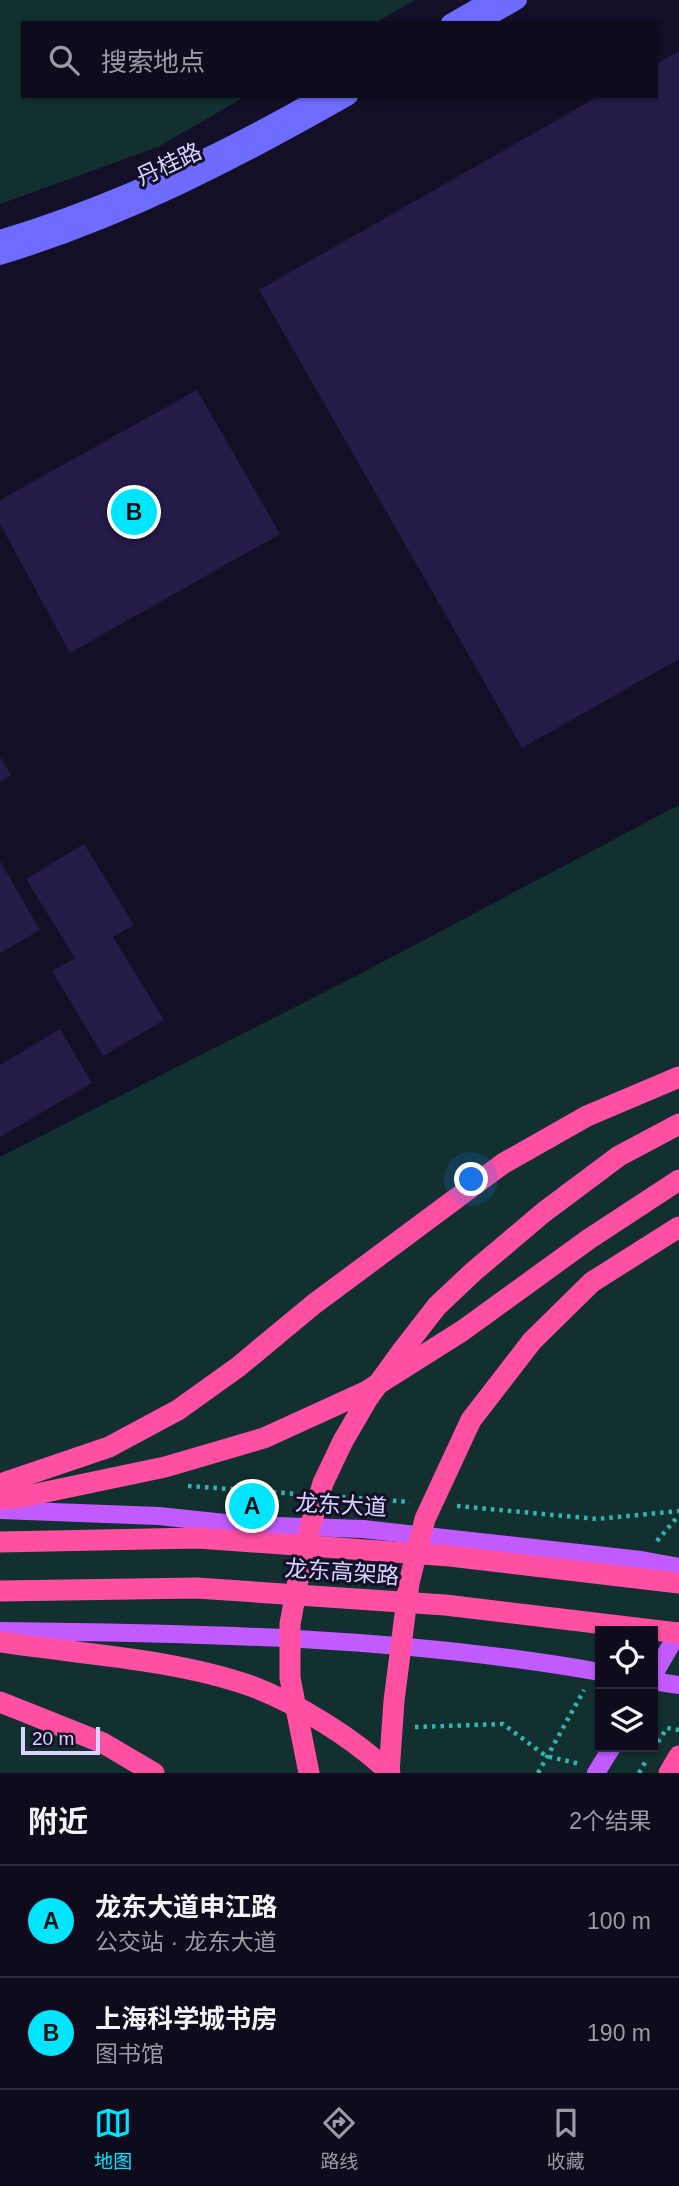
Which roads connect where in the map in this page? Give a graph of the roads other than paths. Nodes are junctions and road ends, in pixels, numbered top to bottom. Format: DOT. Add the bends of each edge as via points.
graph roads {
  1 [pos="489,0"];
  2 [pos="518,0"];
  3 [pos="453,21"];
  4 [pos="481,21"];
  5 [pos="318,98"];
  6 [pos="346,98"];
  7 [pos="0,239"];
  8 [pos="0,256"];
  9 [pos="679,1077"];
  10 [pos="679,1124"];
  11 [pos="679,1180"];
  12 [pos="679,1227"];
  13 [pos="0,1484"];
  14 [pos="0,1499"];
  15 [pos="0,1510"];
  16 [pos="0,1542"];
  17 [pos="679,1567"];
  18 [pos="679,1583"];
  19 [pos="0,1591"];
  20 [pos="0,1631"];
  21 [pos="679,1632"];
  22 [pos="0,1642"];
  23 [pos="658,1670"];
  24 [pos="595,1671"];
  25 [pos="658,1680"];
  26 [pos="679,1685"];
  27 [pos="0,1702"];
  28 [pos="609,1752"];
  29 [pos="679,1756"];
  30 [pos="154,1773"];
  31 [pos="309,1773"];
  32 [pos="390,1773"];
  33 [pos="596,1773"];
  34 [pos="669,1773"];
  1 -- 3 [label="street"];
  2 -- 4 [label="street"];
  5 -- 7 [label="street, 丹桂路" via="178,172 98,206"];
  6 -- 8 [label="street, 丹桂路" via="185,185 104,220"];
  9 -- 13 [label="highway" via="587,1116 505,1163 178,1410 109,1447"];
  10 -- 31 [label="highway" via="619,1156 544,1212 455,1289 395,1360 343,1441 323,1483 304,1548 290,1623 290,1678"];
  11 -- 14 [label="highway" via="462,1332 366,1391 264,1438 227,1449 165,1467"];
  12 -- 32 [label="highway" via="592,1282 532,1341 471,1420 425,1519 409,1583"];
  15 -- 17 [label="main road, 龙东大道" via="363,1529"];
  16 -- 18 [label="highway, 龙东高架路" via="198,1538 450,1556"];
  19 -- 21 [label="highway, 龙东高架路" via="197,1588 445,1605"];
  20 -- 24 [label="main road" via="182,1633 327,1641"];
  21 -- 23 [label="main road"];
  22 -- 32 [label="highway" via="185,1668 252,1687 314,1717"];
  25 -- 26 [label="main road"];
  27 -- 30 [label="highway" via="103,1743"];
  28 -- 33 [label="main road"];
  29 -- 34 [label="highway"];
}
